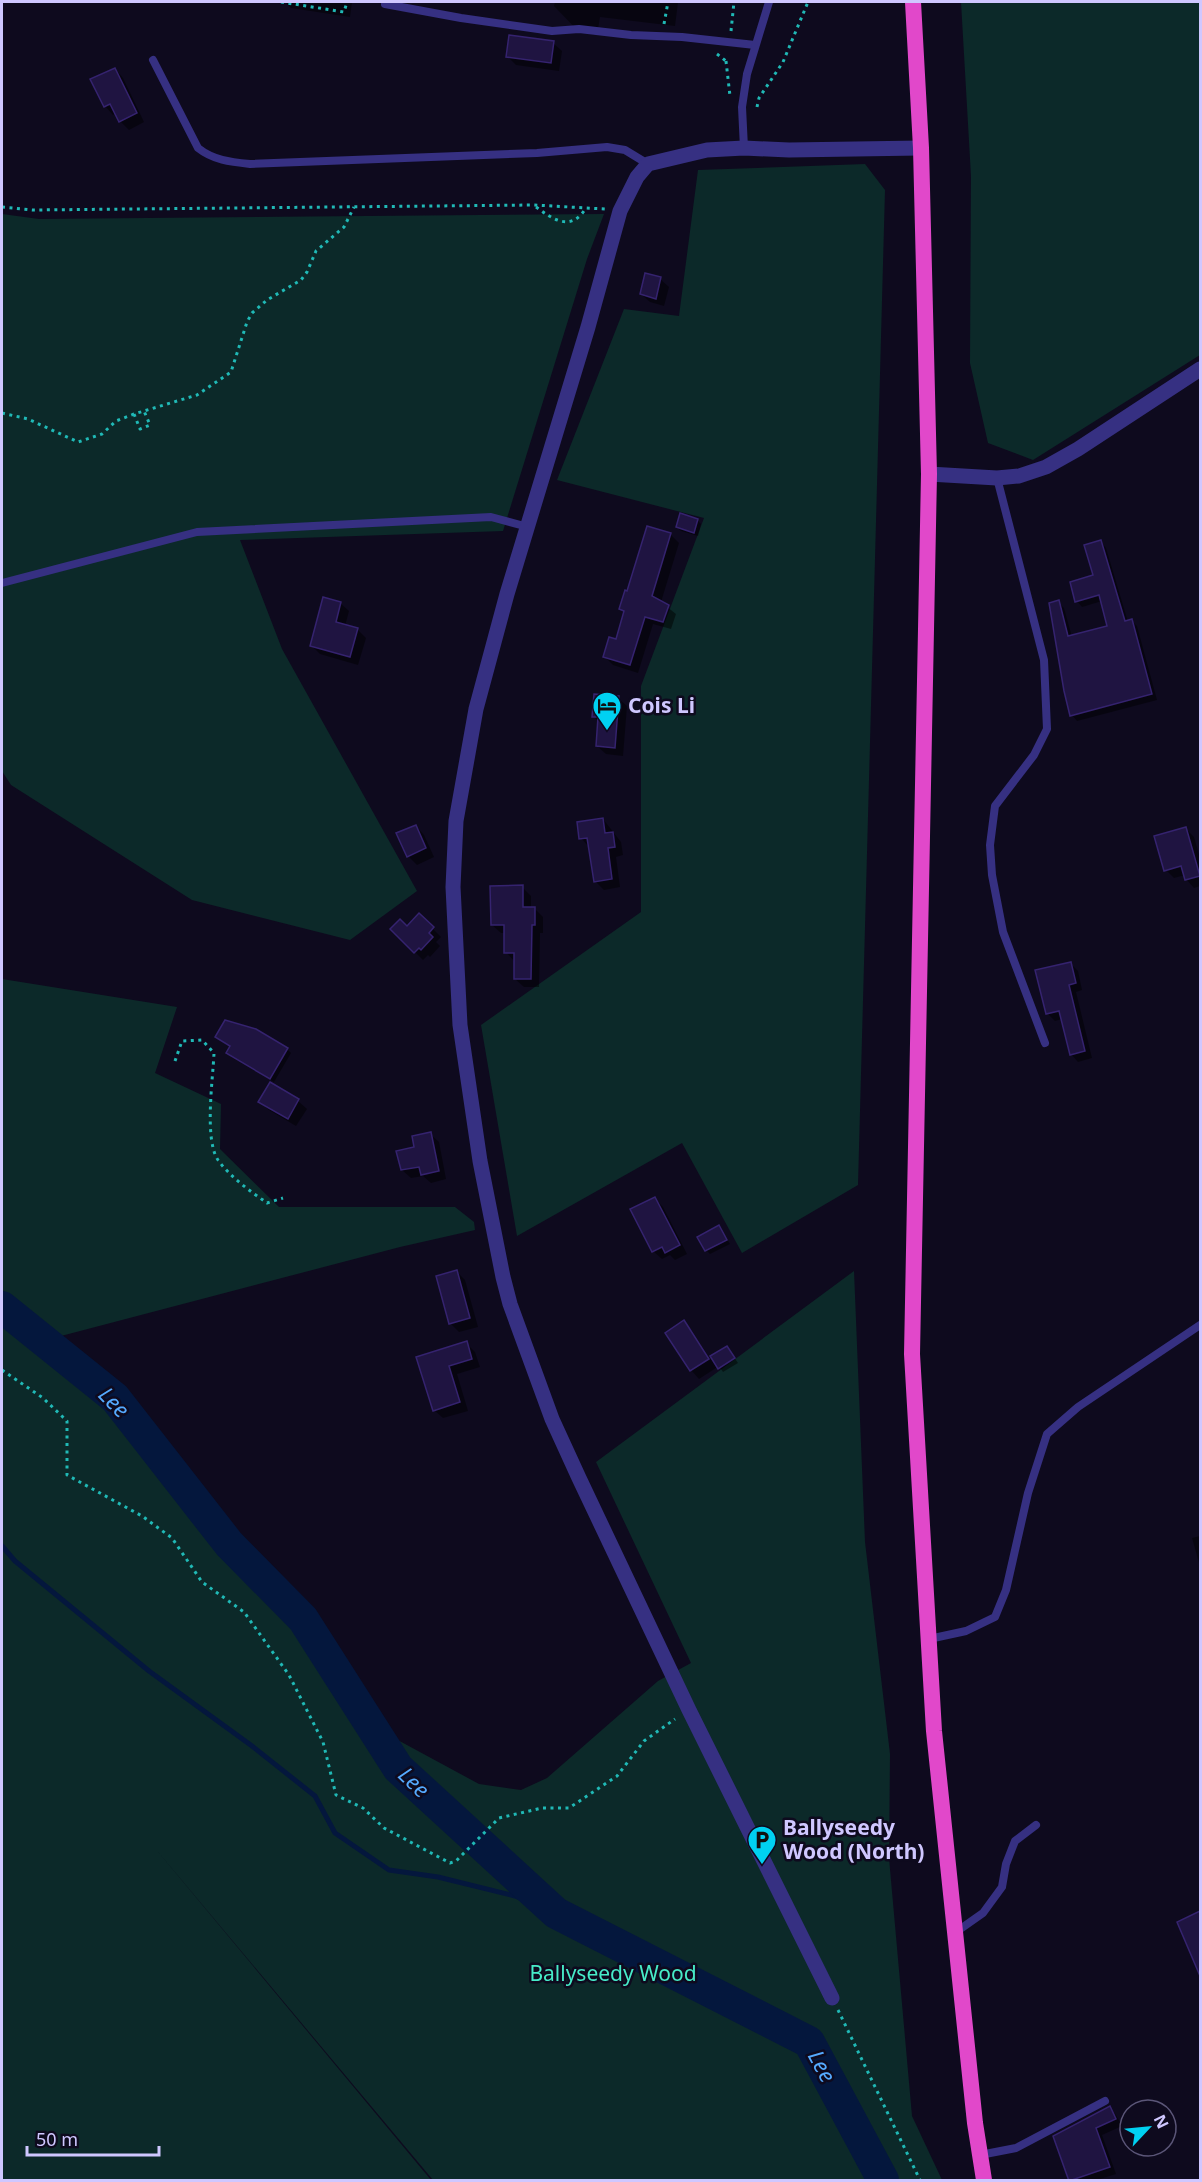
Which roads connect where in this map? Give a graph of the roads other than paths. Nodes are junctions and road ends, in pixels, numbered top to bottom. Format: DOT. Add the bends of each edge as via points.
graph roads {
  1 [pos="769,2"];
  2 [pos="913,2"];
  3 [pos="385,4"];
  4 [pos="755,45"];
  5 [pos="153,60"];
  6 [pos="744,148"];
  7 [pos="921,148"];
  8 [pos="648,164"];
  9 [pos="1200,369"];
  10 [pos="928,474"];
  11 [pos="997,478"];
  12 [pos="528,527"];
  13 [pos="2,583"];
  14 [pos="1045,1043"];
  15 [pos="1200,1326"];
  16 [pos="929,1639"];
  17 [pos="1036,1825"];
  18 [pos="955,1932"];
  19 [pos="832,1998"];
  20 [pos="1105,2101"];
  21 [pos="980,2155"];
  22 [pos="984,2181"];
  1 -- 4 [label="lane"];
  2 -- 7 [label="highway"];
  3 -- 4 [label="lane" via="552,31 579,29"];
  4 -- 6 [label="lane" via="742,107"];
  5 -- 8 [label="lane" via="198,147 219,160 249,164 607,147 625,150"];
  6 -- 7 [label="street"];
  6 -- 8 [label="street" via="707,150"];
  7 -- 10 [label="highway"];
  8 -- 12 [label="street" via="620,211"];
  9 -- 11 [label="street" via="1046,467"];
  10 -- 11 [label="street"];
  10 -- 16 [label="highway" via="912,1354"];
  11 -- 14 [label="lane" via="1044,660 1047,729 1034,755 995,806 990,845 992,875 1002,932"];
  12 -- 13 [label="lane" via="491,517 197,532"];
  12 -- 19 [label="street" via="476,710 456,821 453,887 460,1024 499,1256 510,1304 552,1419 689,1710"];
  15 -- 16 [label="lane" via="1078,1407 1047,1434 1028,1493 1006,1590 995,1617 966,1631"];
  16 -- 18 [label="highway" via="934,1731"];
  17 -- 18 [label="lane" via="1015,1841 996,1896 983,1913"];
  18 -- 21 [label="highway"];
  20 -- 21 [label="lane" via="1016,2148"];
  21 -- 22 [label="highway"];
}
